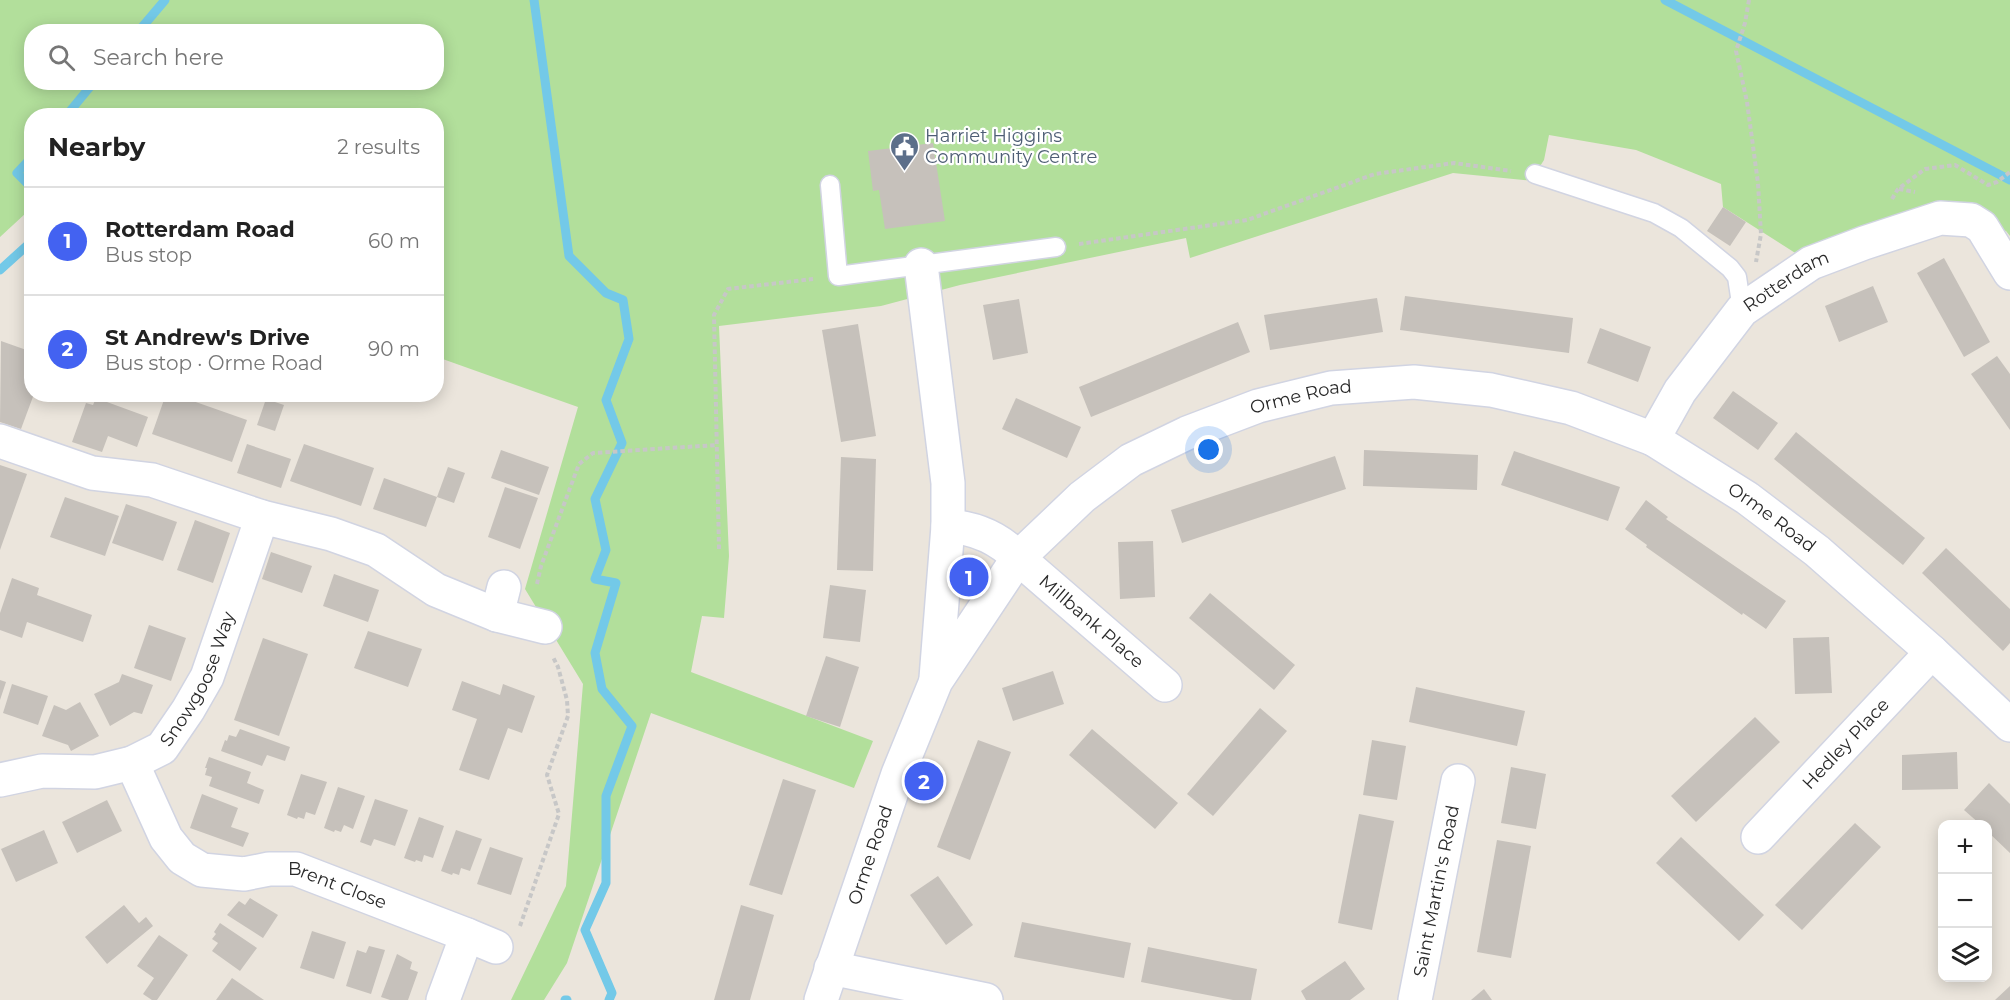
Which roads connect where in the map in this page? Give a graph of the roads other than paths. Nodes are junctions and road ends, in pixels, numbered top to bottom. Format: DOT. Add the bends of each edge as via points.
graph roads {
  1 [pos="1535,174"];
  2 [pos="830,184"];
  3 [pos="1056,247"];
  4 [pos="921,265"];
  5 [pos="2010,273"];
  6 [pos="1742,310"];
  7 [pos="1653,439"];
  8 [pos="0,441"];
  9 [pos="261,517"];
  10 [pos="948,526"];
  11 [pos="1018,558"];
  12 [pos="545,627"];
  13 [pos="1932,652"];
  14 [pos="936,681"];
  15 [pos="1165,685"];
  16 [pos="2010,725"];
  17 [pos="132,763"];
  18 [pos="4,775"];
  19 [pos="1458,781"];
  20 [pos="1758,837"];
  21 [pos="831,968"];
  22 [pos="442,1000"];
  23 [pos="821,1000"];
  24 [pos="986,1000"];
  25 [pos="1415,1000"];
  1 -- 6 [label="lane" via="1654,213 1681,228 1730,268 1737,278"];
  2 -- 4 [label="lane" via="838,276"];
  3 -- 4 [label="lane"];
  4 -- 10 [label="street" via="948,483"];
  5 -- 6 [label="street, Rotterdam" via="1982,227 1971,220 1940,218 1811,263"];
  6 -- 7 [label="street, Rotterdam" via="1680,391"];
  7 -- 11 [label="street, Orme Road" via="1571,408 1491,390 1414,382 1331,388 1258,406 1131,460 1082,497"];
  7 -- 13 [label="street, Orme Road" via="1746,498 1817,550"];
  8 -- 9 [label="street" via="92,473 152,480"];
  9 -- 12 [label="street" via="376,550 436,590 501,601"];
  9 -- 17 [label="street, Snowgoose Way" via="207,677 162,748"];
  10 -- 11 [label="street, Millbank Place" via="966,527 1005,544"];
  10 -- 14 [label="street"];
  11 -- 14 [label="street, Orme Road"];
  11 -- 15 [label="street, Millbank Place"];
  13 -- 16 [label="street, Orme Road"];
  13 -- 20 [label="street, Hedley Place"];
  14 -- 21 [label="street, Orme Road" via="898,774"];
  17 -- 18 [label="street, Snowgoose Way" via="95,772"];
  17 -- 22 [label="street, Brent Close" via="166,838 198,881 269,869 296,869 482,941"];
  19 -- 25 [label="street, Saint Martin's Road"];
  21 -- 23 [label="street, Orme Road"];
  21 -- 24 [label="street"];
}
